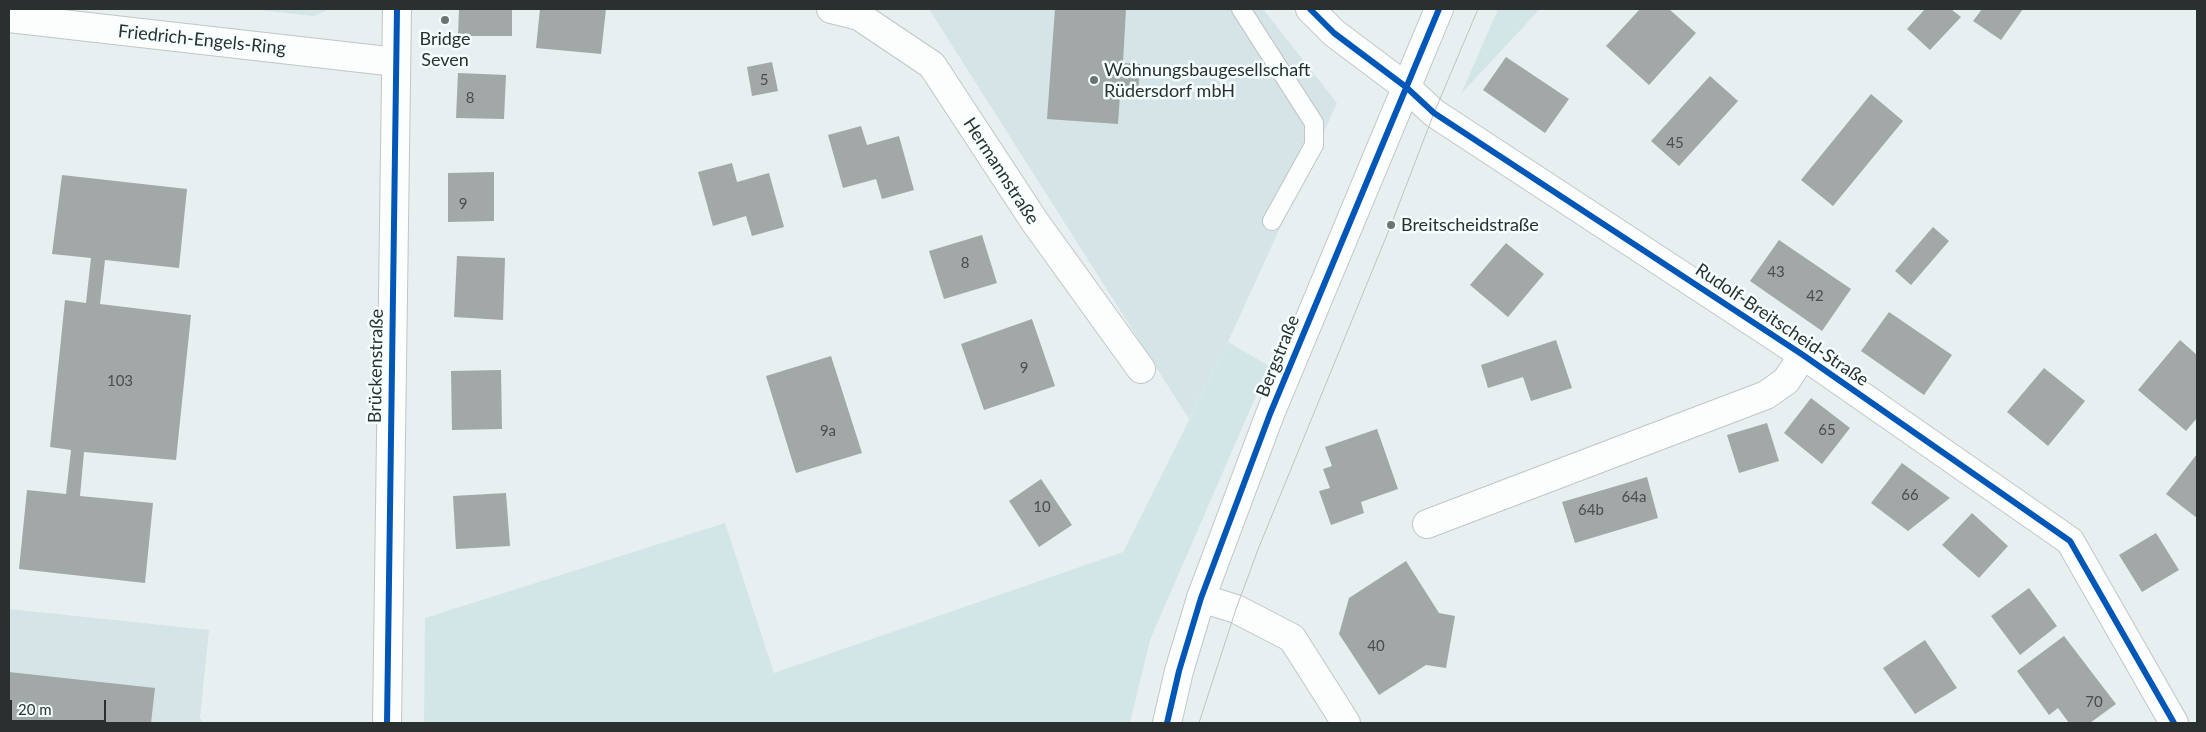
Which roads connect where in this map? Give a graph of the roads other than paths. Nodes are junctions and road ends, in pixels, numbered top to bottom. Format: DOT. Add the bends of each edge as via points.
graph roads {
  1 [pos="397,9"];
  2 [pos="831,9"];
  3 [pos="1241,9"];
  4 [pos="1310,9"];
  5 [pos="1439,9"];
  6 [pos="9,18"];
  7 [pos="396,62"];
  8 [pos="1406,87"];
  9 [pos="1272,221"];
  10 [pos="1803,355"];
  11 [pos="1141,369"];
  12 [pos="1428,524"];
  13 [pos="1201,598"];
  14 [pos="387,723"];
  15 [pos="1167,723"];
  16 [pos="1346,723"];
  17 [pos="2174,723"];
  1 -- 7 [label="street, Brückenstraße"];
  2 -- 11 [label="street, Hermannstraße" via="859,16 932,66 1035,222"];
  3 -- 9 [label="lane" via="1314,123 1314,145"];
  4 -- 8 [label="street, Rudolf-Breitscheid-Straße" via="1334,32"];
  5 -- 8 [label="street, Bergstraße"];
  6 -- 7 [label="street, Friedrich-Engels-Ring"];
  7 -- 14 [label="street, Brückenstraße"];
  8 -- 10 [label="street, Rudolf-Breitscheid-Straße" via="1434,113"];
  8 -- 13 [label="street, Bergstraße" via="1270,414"];
  10 -- 12 [label="street, Rudolf-Breitscheid-Straße" via="1786,381 1766,395"];
  10 -- 17 [label="street, Rudolf-Breitscheid-Straße" via="2070,541"];
  13 -- 15 [label="street, Bergstraße"];
  13 -- 16 [label="street" via="1236,609 1292,638"];
}
